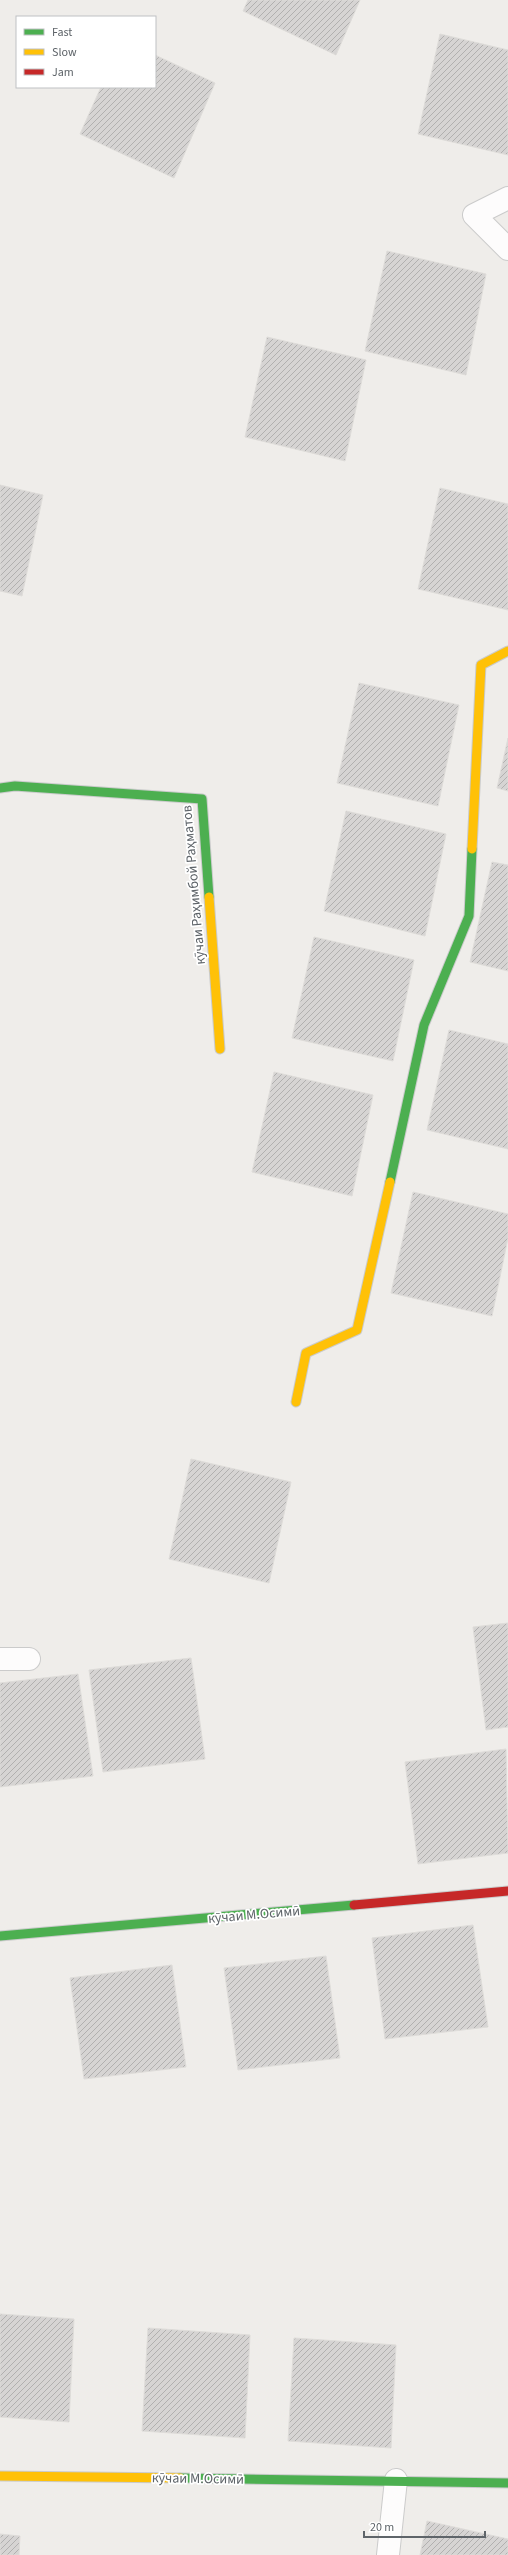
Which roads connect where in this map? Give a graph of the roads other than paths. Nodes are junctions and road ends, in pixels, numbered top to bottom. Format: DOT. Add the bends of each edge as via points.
graph roads {
  1 [pos="508,198"];
  2 [pos="508,249"];
  3 [pos="508,651"];
  4 [pos="0,788"];
  5 [pos="220,1049"];
  6 [pos="296,1402"];
  7 [pos="0,1659"];
  8 [pos="29,1659"];
  9 [pos="508,1891"];
  10 [pos="0,1936"];
  11 [pos="0,2476"];
  12 [pos="396,2480"];
  13 [pos="508,2483"];
  14 [pos="388,2555"];
  1 -- 2 [label="street" via="474,216"];
  3 -- 6 [label="street" via="481,665 469,916 424,1025 357,1330 306,1353"];
  4 -- 5 [label="street, кӯчаи Раҳимбой Раҳматов" via="15,786 202,799"];
  7 -- 8 [label="street"];
  9 -- 10 [label="street, кӯчаи М.Осимӣ"];
  11 -- 12 [label="street, кӯчаи М.Осимӣ"];
  12 -- 13 [label="street, кӯчаи М.Осимӣ"];
  12 -- 14 [label="street"];
}
